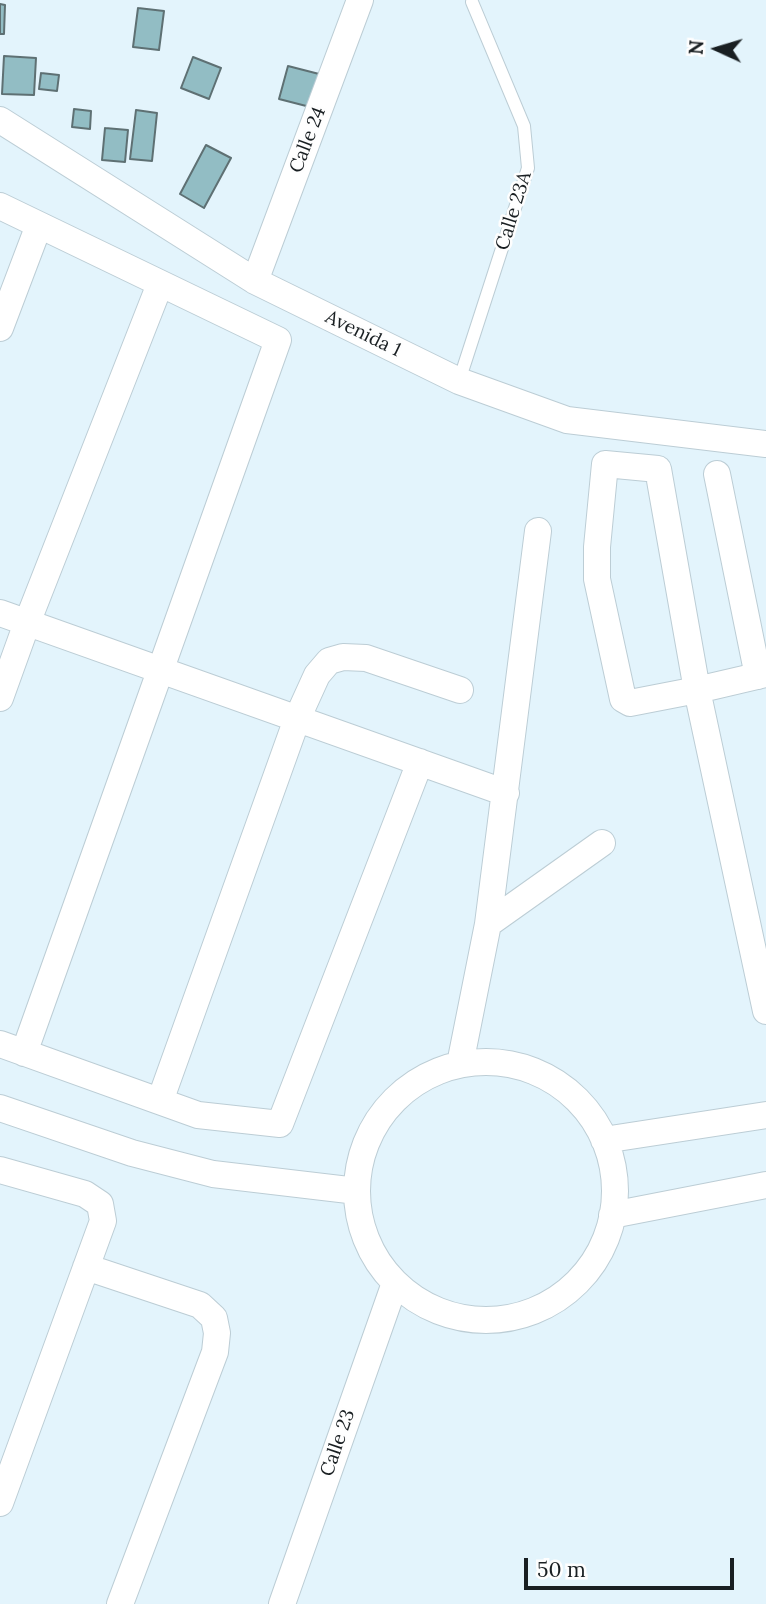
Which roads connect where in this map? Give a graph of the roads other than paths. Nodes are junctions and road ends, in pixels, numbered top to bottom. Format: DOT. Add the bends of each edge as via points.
graph roads {
  1 [pos="360,0"];
  2 [pos="472,2"];
  3 [pos="0,120"];
  4 [pos="0,206"];
  5 [pos="39,225"];
  6 [pos="255,281"];
  7 [pos="160,284"];
  8 [pos="0,328"];
  9 [pos="459,381"];
  10 [pos="766,444"];
  11 [pos="717,474"];
  12 [pos="538,531"];
  13 [pos="0,613"];
  14 [pos="27,623"];
  15 [pos="160,670"];
  16 [pos="762,675"];
  17 [pos="460,690"];
  18 [pos="696,690"];
  19 [pos="0,698"];
  20 [pos="297,719"];
  21 [pos="420,762"];
  22 [pos="506,793"];
  23 [pos="602,843"];
  24 [pos="488,924"];
  25 [pos="766,1011"];
  26 [pos="12,1048"];
  27 [pos="460,1064"];
  28 [pos="160,1101"];
  29 [pos="0,1108"];
  30 [pos="766,1115"];
  31 [pos="604,1140"];
  32 [pos="0,1170"];
  33 [pos="766,1185"];
  34 [pos="357,1191"];
  35 [pos="612,1216"];
  36 [pos="86,1267"];
  37 [pos="395,1283"];
  38 [pos="0,1503"];
  39 [pos="120,1604"];
  40 [pos="282,1604"];
  1 -- 6 [label="street, Calle 24"];
  2 -- 9 [label="lane, Calle 23A" via="524,126 528,168"];
  3 -- 6 [label="street, Avenida 1"];
  4 -- 5 [label="street"];
  5 -- 7 [label="street"];
  5 -- 8 [label="street"];
  6 -- 9 [label="street, Avenida 1"];
  7 -- 14 [label="street"];
  7 -- 15 [label="street" via="278,340"];
  9 -- 10 [label="street, Avenida 1" via="567,420"];
  11 -- 16 [label="street"];
  12 -- 22 [label="street"];
  13 -- 14 [label="street"];
  14 -- 15 [label="street"];
  14 -- 19 [label="street"];
  15 -- 20 [label="street"];
  15 -- 26 [label="street"];
  16 -- 18 [label="street"];
  17 -- 20 [label="street" via="366,658 343,657 329,661 317,676"];
  18 -- 18 [label="street" via="630,704 620,692 597,579 605,464 658,469"];
  18 -- 25 [label="street"];
  20 -- 21 [label="street"];
  20 -- 28 [label="street"];
  21 -- 22 [label="street"];
  21 -- 28 [label="street" via="280,1124 198,1115"];
  22 -- 24 [label="street"];
  23 -- 24 [label="street"];
  24 -- 27 [label="street"];
  26 -- 28 [label="street"];
  27 -- 31 [label="street" via="511,1063 557,1083 576,1098"];
  27 -- 34 [label="street" via="436,1071 394,1099 366,1141"];
  29 -- 34 [label="street" via="132,1153 213,1174"];
  30 -- 31 [label="street"];
  31 -- 35 [label="street" via="612,1165"];
  32 -- 36 [label="street" via="85,1194 100,1204 103,1221"];
  33 -- 35 [label="street"];
  34 -- 37 [label="street" via="367,1241"];
  35 -- 37 [label="street" via="599,1251 577,1282 536,1310 486,1320 461,1318 414,1299"];
  36 -- 38 [label="street"];
  36 -- 39 [label="street" via="200,1305 214,1318 217,1333 215,1352"];
  37 -- 40 [label="street, Calle 23"];
}
